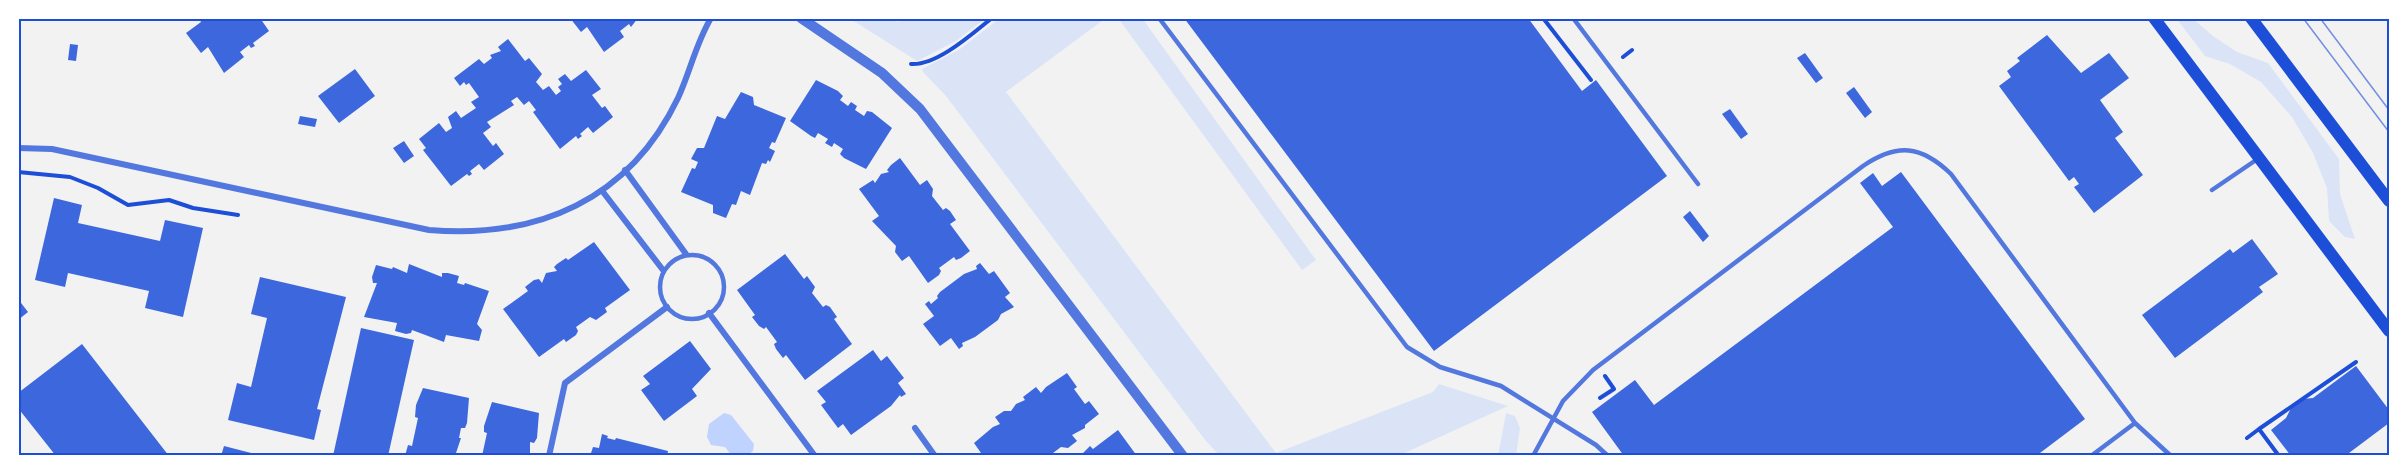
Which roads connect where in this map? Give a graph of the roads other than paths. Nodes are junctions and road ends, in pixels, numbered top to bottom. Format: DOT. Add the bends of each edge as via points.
graph roads {
  1 [pos="711,18"];
  2 [pos="801,18"];
  3 [pos="1160,18"];
  4 [pos="1573,18"];
  5 [pos="2154,18"];
  6 [pos="2251,18"];
  7 [pos="18,148"];
  8 [pos="2259,158"];
  9 [pos="625,170"];
  10 [pos="1698,184"];
  11 [pos="2212,190"];
  12 [pos="603,192"];
  13 [pos="2389,201"];
  14 [pos="686,254"];
  15 [pos="663,270"];
  16 [pos="667,307"];
  17 [pos="709,313"];
  18 [pos="2389,331"];
  19 [pos="1553,417"];
  20 [pos="2135,423"];
  21 [pos="915,428"];
  22 [pos="549,456"];
  23 [pos="815,456"];
  24 [pos="935,456"];
  25 [pos="1183,456"];
  26 [pos="1533,456"];
  27 [pos="1608,456"];
  28 [pos="2091,456"];
  29 [pos="2171,456"];
  1 -- 9 [label="street" via="660,129"];
  2 -- 25 [label="street" via="882,73 920,109"];
  3 -- 19 [label="lane" via="1407,347 1440,367 1501,386"];
  4 -- 10 [label="lane"];
  5 -- 8 [label="main road"];
  6 -- 13 [label="main road"];
  7 -- 12 [label="street" via="52,149 429,230 465,233 525,225"];
  8 -- 11 [label="lane"];
  8 -- 18 [label="main road"];
  9 -- 12 [label="street"];
  9 -- 14 [label="street"];
  12 -- 15 [label="street"];
  14 -- 15 [label="lane"];
  14 -- 17 [label="lane" via="702,256 717,265 723,276 722,298"];
  15 -- 16 [label="lane" via="660,285"];
  16 -- 17 [label="lane" via="679,317 693,320"];
  16 -- 22 [label="street" via="565,384"];
  17 -- 23 [label="street"];
  19 -- 20 [label="lane" via="1593,370 1863,166 1885,153 1908,150 1932,158 1951,174"];
  19 -- 26 [label="lane"];
  19 -- 27 [label="lane"];
  20 -- 28 [label="lane"];
  20 -- 29 [label="lane"];
  21 -- 24 [label="street"];
}
